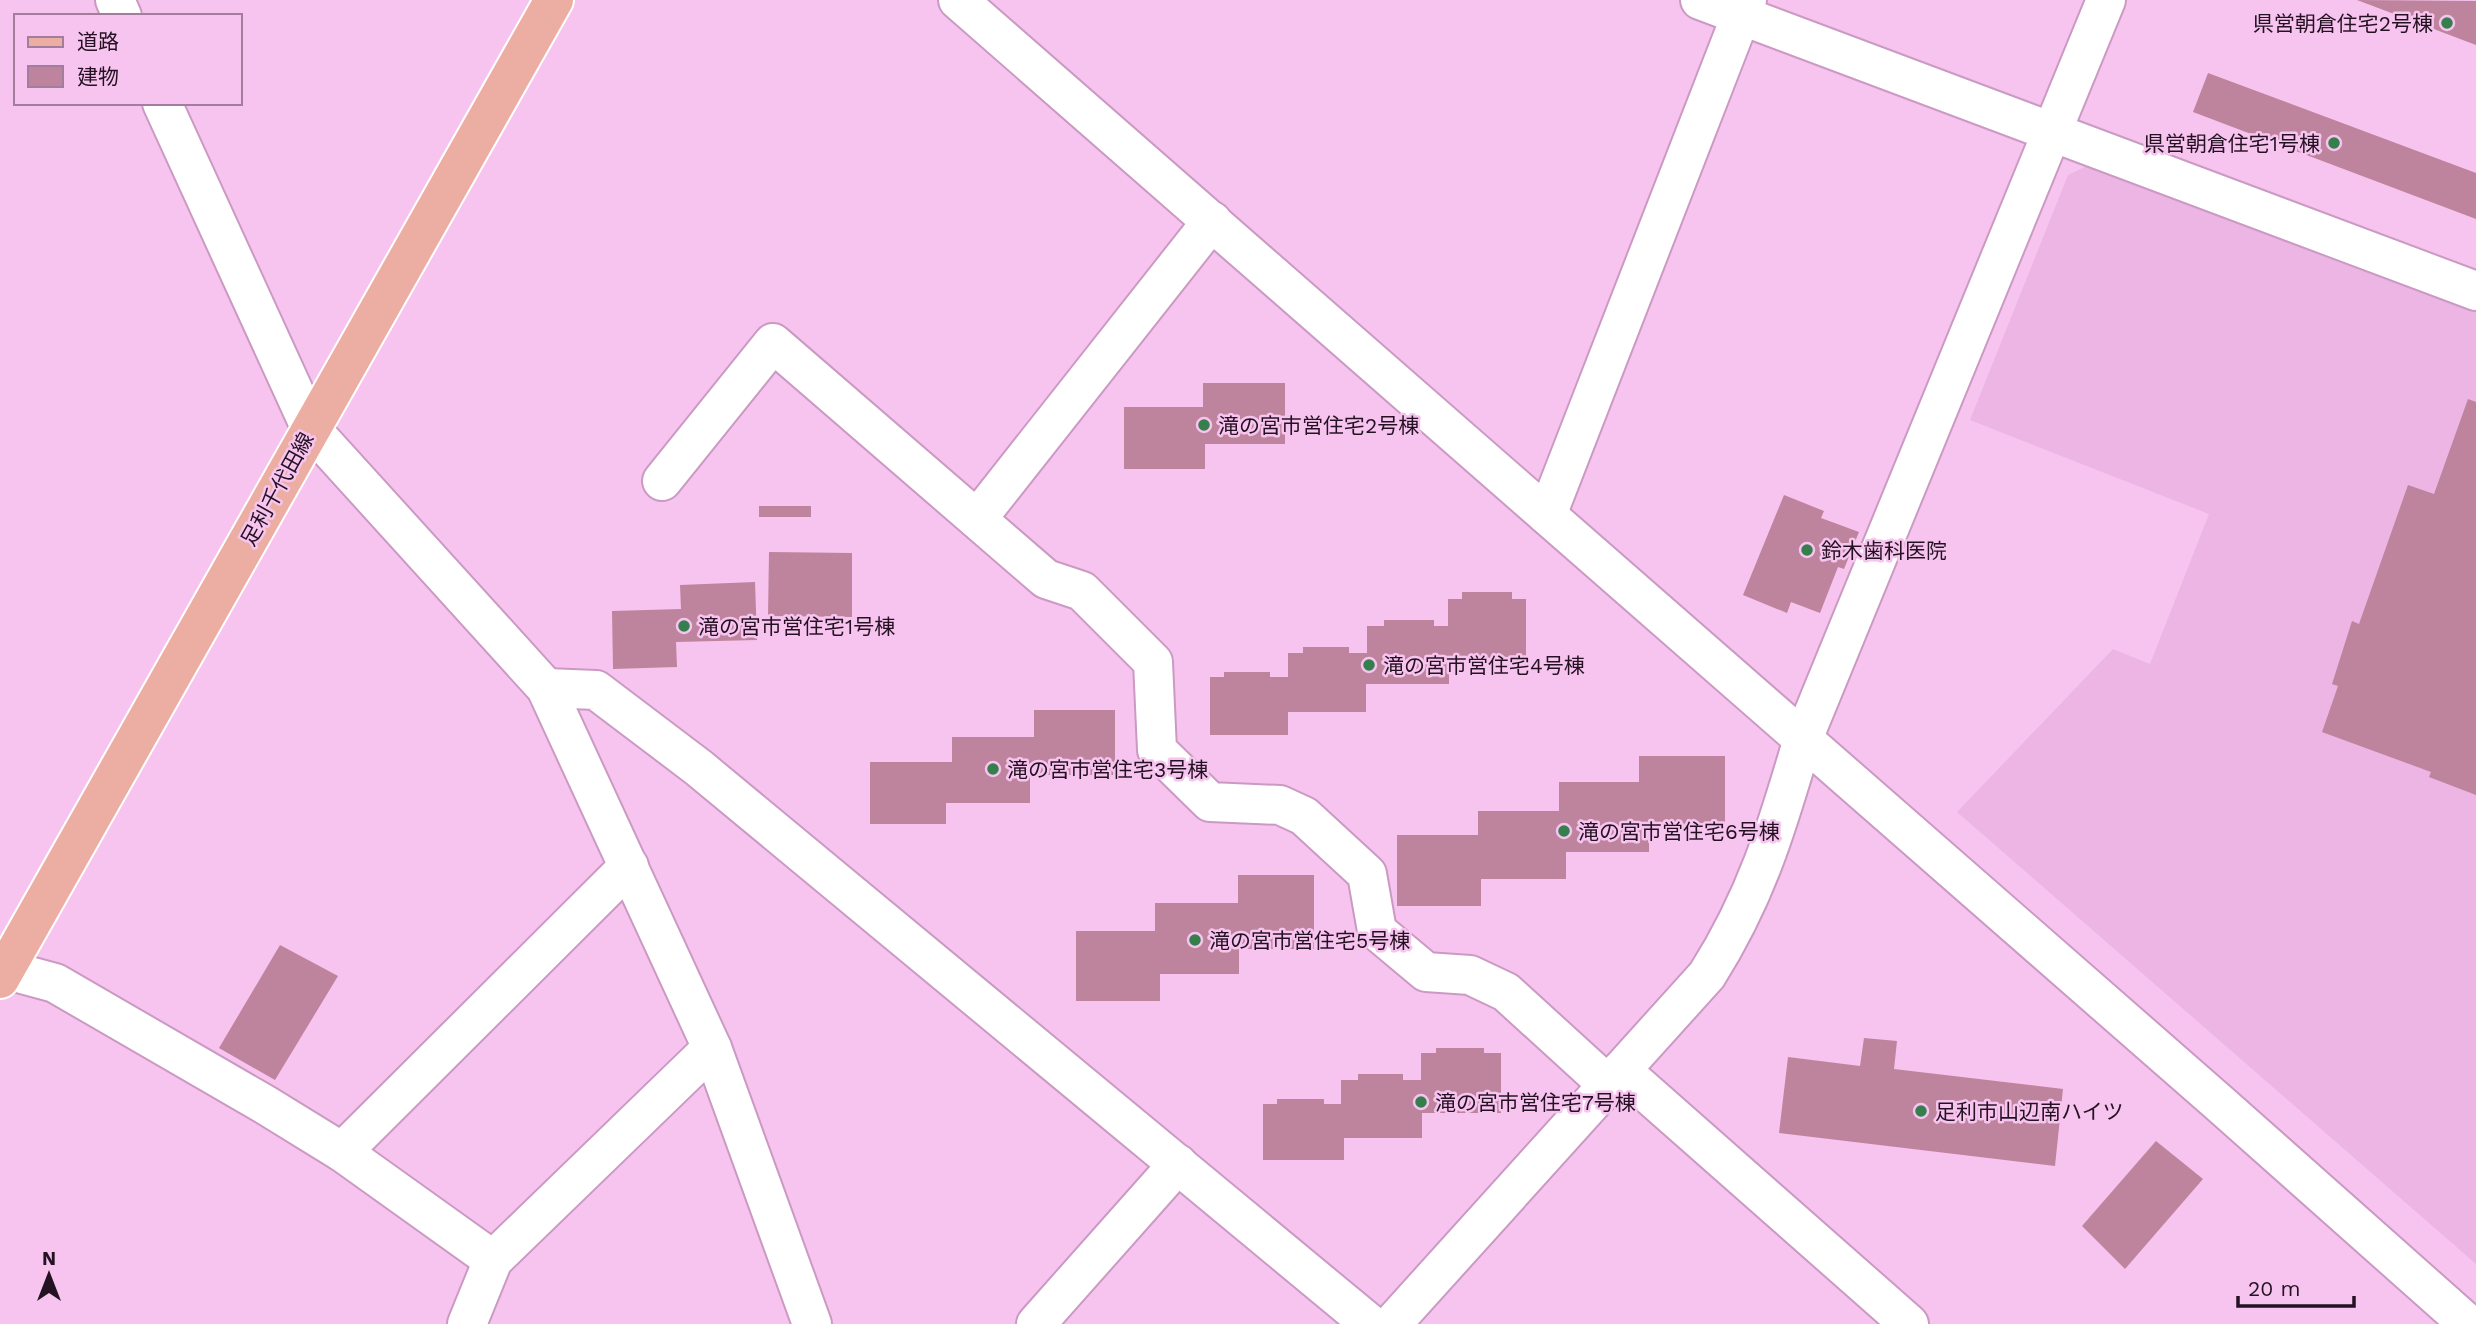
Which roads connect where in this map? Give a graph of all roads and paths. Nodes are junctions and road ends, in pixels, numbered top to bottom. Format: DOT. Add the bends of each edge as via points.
graph roads {
  1 [pos="554,0"];
  2 [pos="958,0"];
  3 [pos="1700,0"];
  4 [pos="2106,0"];
  5 [pos="1744,8"];
  6 [pos="163,105"];
  7 [pos="2054,131"];
  8 [pos="1212,221"];
  9 [pos="2476,291"];
  10 [pos="311,429"];
  11 [pos="662,481"];
  12 [pos="1547,514"];
  13 [pos="976,519"];
  14 [pos="546,688"];
  15 [pos="1803,738"];
  16 [pos="629,866"];
  17 [pos="2,972"];
  18 [pos="712,1048"];
  19 [pos="1615,1077"];
  20 [pos="342,1152"];
  21 [pos="1178,1164"];
  22 [pos="493,1260"];
  23 [pos="1869,1312"];
  24 [pos="467,1324"];
  25 [pos="812,1324"];
  26 [pos="1035,1324"];
  27 [pos="1370,1324"];
  28 [pos="1392,1324"];
  29 [pos="1909,1324"];
  30 [pos="2468,1324"];
  1 -- 10 [label="main road, 足利千代田線"];
  2 -- 8 [label="street"];
  3 -- 5 [label="street"];
  4 -- 7 [label="street"];
  5 -- 7 [label="street"];
  5 -- 12 [label="street"];
  6 -- 10 [label="street"];
  7 -- 9 [label="street"];
  7 -- 15 [label="street"];
  8 -- 12 [label="street"];
  8 -- 13 [label="street"];
  10 -- 14 [label="street"];
  10 -- 17 [label="main road, 足利千代田線"];
  11 -- 13 [label="street" via="773,343"];
  12 -- 15 [label="street"];
  13 -- 19 [label="street" via="1045,579 1082,591 1153,662 1157,750 1210,802 1280,805 1304,816 1367,874 1377,931 1426,972 1471,975 1506,992"];
  14 -- 16 [label="street"];
  14 -- 21 [label="street" via="596,690 792,842"];
  15 -- 19 [label="street" via="1775,835 1728,941 1707,975"];
  15 -- 30 [label="street"];
  16 -- 18 [label="street"];
  16 -- 20 [label="street"];
  17 -- 20 [label="street" via="55,983"];
  18 -- 22 [label="street"];
  18 -- 25 [label="street"];
  19 -- 23 [label="street"];
  19 -- 28 [label="street"];
  20 -- 22 [label="street"];
  21 -- 26 [label="street"];
  21 -- 27 [label="street"];
  22 -- 24 [label="street"];
  23 -- 29 [label="street"];
}
